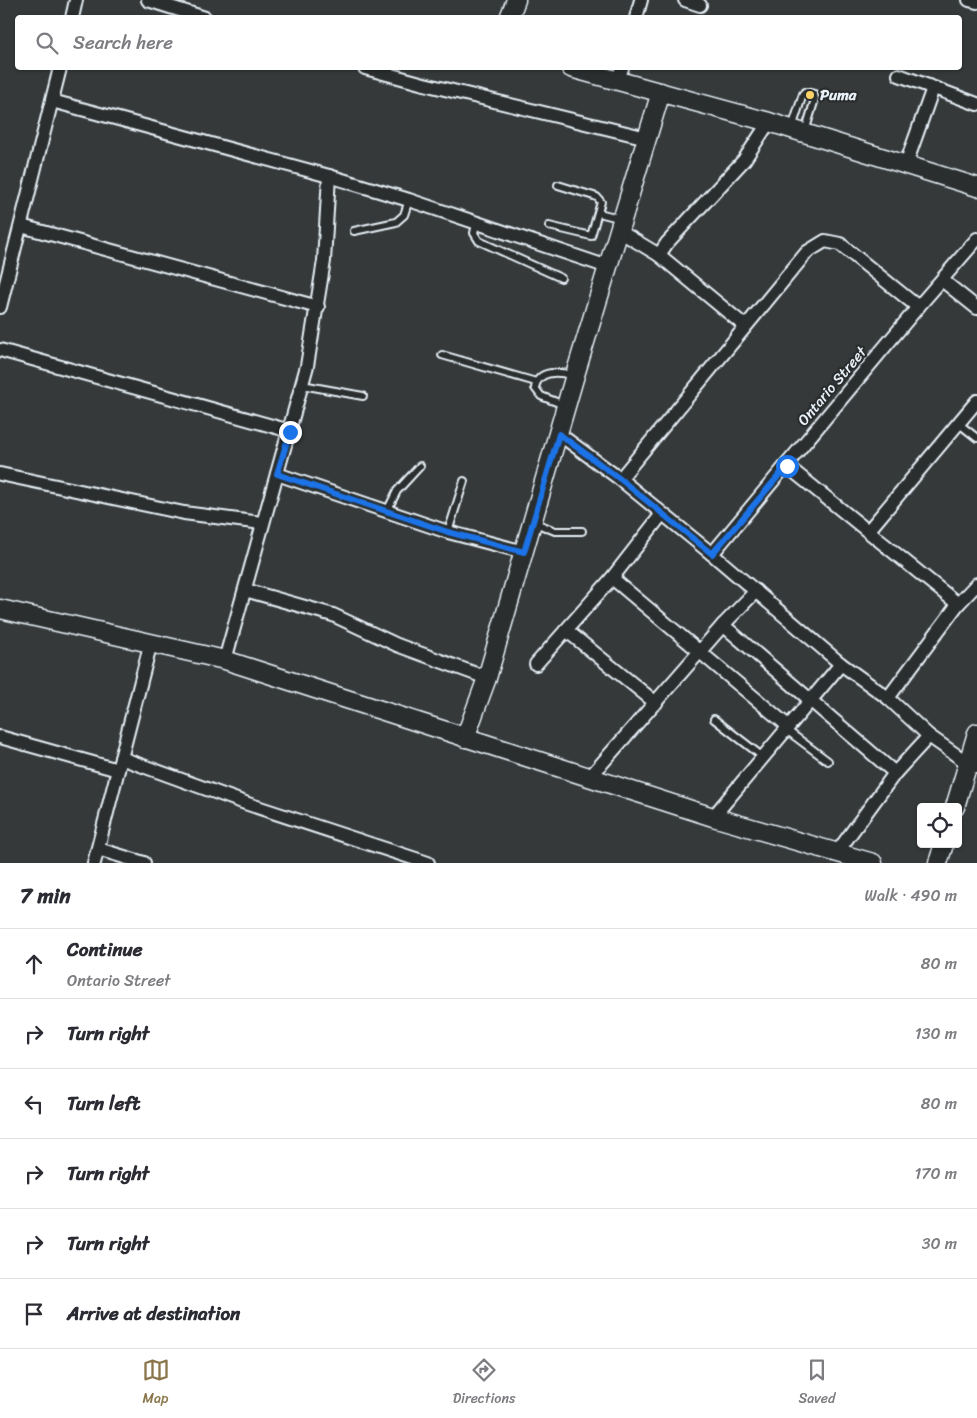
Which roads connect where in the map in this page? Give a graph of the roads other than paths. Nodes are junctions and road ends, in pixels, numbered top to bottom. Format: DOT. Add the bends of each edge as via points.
graph roads {
  1 [pos="76,0"];
  2 [pos="148,0"];
  3 [pos="516,0"];
  4 [pos="641,0"];
  5 [pos="685,0"];
  6 [pos="969,0"];
  7 [pos="977,2"];
  8 [pos="700,5"];
  9 [pos="73,15"];
  10 [pos="195,15"];
  11 [pos="510,15"];
  12 [pos="637,15"];
  13 [pos="60,70"];
  14 [pos="373,70"];
  15 [pos="587,70"];
  16 [pos="620,74"];
  17 [pos="899,74"];
  18 [pos="933,88"];
  19 [pos="661,92"];
  20 [pos="52,101"];
  21 [pos="977,104"];
  22 [pos="769,122"];
  23 [pos="798,131"];
  24 [pos="648,138"];
  25 [pos="906,164"];
  26 [pos="329,176"];
  27 [pos="558,185"];
  28 [pos="977,187"];
  29 [pos="409,200"];
  30 [pos="599,213"];
  31 [pos="476,224"];
  32 [pos="621,225"];
  33 [pos="21,226"];
  34 [pos="549,226"];
  35 [pos="354,231"];
  36 [pos="977,239"];
  37 [pos="660,255"];
  38 [pos="608,267"];
  39 [pos="561,278"];
  40 [pos="942,280"];
  41 [pos="318,307"];
  42 [pos="918,307"];
  43 [pos="0,308"];
  44 [pos="977,308"];
  45 [pos="745,326"];
  46 [pos="0,350"];
  47 [pos="442,355"];
  48 [pos="574,375"];
  49 [pos="536,382"];
  50 [pos="302,385"];
  51 [pos="363,396"];
  52 [pos="977,401"];
  53 [pos="566,406"];
  54 [pos="958,423"];
  55 [pos="290,432"];
  56 [pos="559,434"];
  57 [pos="977,438"];
  58 [pos="420,466"];
  59 [pos="787,466"];
  60 [pos="0,474"];
  61 [pos="277,474"];
  62 [pos="620,479"];
  63 [pos="464,481"];
  64 [pos="387,511"];
  65 [pos="662,514"];
  66 [pos="532,522"];
  67 [pos="262,523"];
  68 [pos="869,530"];
  69 [pos="582,531"];
  70 [pos="448,532"];
  71 [pos="524,552"];
  72 [pos="712,554"];
  73 [pos="612,578"];
  74 [pos="977,584"];
  75 [pos="245,590"];
  76 [pos="756,591"];
  77 [pos="958,604"];
  78 [pos="0,609"];
  79 [pos="723,625"];
  80 [pos="566,630"];
  81 [pos="151,642"];
  82 [pos="701,651"];
  83 [pos="225,660"];
  84 [pos="536,664"];
  85 [pos="841,664"];
  86 [pos="487,678"];
  87 [pos="888,698"];
  88 [pos="808,701"];
  89 [pos="656,703"];
  90 [pos="714,719"];
  91 [pos="786,728"];
  92 [pos="977,733"];
  93 [pos="0,736"];
  94 [pos="928,736"];
  95 [pos="465,738"];
  96 [pos="763,757"];
  97 [pos="122,758"];
  98 [pos="828,761"];
  99 [pos="973,766"];
  100 [pos="118,770"];
  101 [pos="894,773"];
  102 [pos="590,777"];
  103 [pos="957,803"];
  104 [pos="713,817"];
  105 [pos="943,848"];
  106 [pos="98,849"];
  107 [pos="838,851"];
  108 [pos="94,863"];
  109 [pos="144,863"];
  110 [pos="428,863"];
  111 [pos="873,863"];
  112 [pos="938,863"];
  1 -- 9 [label="street"];
  2 -- 10 [label="street"];
  3 -- 11 [label="street"];
  4 -- 12 [label="street"];
  5 -- 8 [label="street"];
  6 -- 7 [label="street"];
  13 -- 20 [label="street"];
  14 -- 24 [label="street"];
  15 -- 16 [label="street"];
  16 -- 19 [label="street"];
  17 -- 18 [label="street"];
  18 -- 21 [label="street"];
  18 -- 25 [label="street"];
  19 -- 22 [label="street"];
  19 -- 24 [label="street"];
  20 -- 26 [label="street"];
  20 -- 33 [label="street"];
  22 -- 23 [label="street"];
  22 -- 37 [label="street" via="744,160 667,243"];
  23 -- 23 [label="lane" via="803,94 814,94 815,99"];
  23 -- 25 [label="street"];
  24 -- 32 [label="street"];
  25 -- 28 [label="street"];
  26 -- 29 [label="street"];
  26 -- 41 [label="street"];
  27 -- 30 [label="lane" via="598,197 601,202"];
  29 -- 31 [label="street"];
  29 -- 35 [label="lane" via="404,215 396,222"];
  30 -- 32 [label="lane"];
  30 -- 34 [label="lane" via="591,236"];
  31 -- 38 [label="street"];
  31 -- 39 [label="lane" via="474,233 480,241"];
  32 -- 37 [label="street"];
  32 -- 38 [label="street"];
  33 -- 41 [label="street"];
  33 -- 43 [label="street"];
  36 -- 40 [label="street, Ontario Street"];
  37 -- 45 [label="street"];
  38 -- 48 [label="street"];
  40 -- 42 [label="street, Ontario Street"];
  40 -- 44 [label="street"];
  41 -- 50 [label="street"];
  42 -- 45 [label="street" via="840,244 825,241 808,252"];
  42 -- 59 [label="street, Ontario Street"];
  45 -- 62 [label="street"];
  46 -- 55 [label="street"];
  47 -- 49 [label="lane"];
  48 -- 49 [label="lane" via="552,372"];
  48 -- 53 [label="street"];
  49 -- 53 [label="lane" via="535,388 541,396"];
  50 -- 51 [label="lane"];
  50 -- 55 [label="street"];
  52 -- 54 [label="street"];
  53 -- 56 [label="street"];
  54 -- 57 [label="lane"];
  54 -- 68 [label="street"];
  55 -- 61 [label="street"];
  56 -- 62 [label="street"];
  56 -- 66 [label="street"];
  58 -- 64 [label="lane" via="397,491"];
  59 -- 68 [label="street"];
  59 -- 72 [label="street, Ontario Street"];
  60 -- 67 [label="street" via="184,513"];
  61 -- 64 [label="street"];
  61 -- 67 [label="street"];
  62 -- 65 [label="street"];
  63 -- 70 [label="lane"];
  64 -- 70 [label="street"];
  65 -- 72 [label="street"];
  65 -- 73 [label="street"];
  66 -- 69 [label="lane" via="555,531"];
  66 -- 71 [label="street"];
  67 -- 75 [label="street"];
  68 -- 77 [label="street"];
  70 -- 71 [label="street"];
  71 -- 86 [label="street"];
  72 -- 76 [label="street"];
  73 -- 80 [label="street"];
  73 -- 82 [label="street"];
  74 -- 77 [label="street"];
  75 -- 83 [label="street"];
  75 -- 86 [label="street" via="333,615 396,645"];
  76 -- 79 [label="street"];
  76 -- 85 [label="street"];
  77 -- 87 [label="street"];
  78 -- 81 [label="street"];
  79 -- 82 [label="street"];
  79 -- 88 [label="street"];
  80 -- 84 [label="street"];
  80 -- 89 [label="street"];
  81 -- 83 [label="street"];
  81 -- 97 [label="street"];
  82 -- 89 [label="street"];
  82 -- 91 [label="street"];
  83 -- 95 [label="street"];
  85 -- 87 [label="street"];
  85 -- 88 [label="street"];
  86 -- 95 [label="street"];
  87 -- 94 [label="street"];
  88 -- 91 [label="street"];
  88 -- 101 [label="street"];
  89 -- 102 [label="street"];
  90 -- 96 [label="lane"];
  91 -- 96 [label="street"];
  91 -- 98 [label="lane"];
  92 -- 99 [label="street"];
  93 -- 100 [label="street"];
  94 -- 99 [label="street"];
  94 -- 101 [label="street"];
  95 -- 102 [label="street"];
  96 -- 104 [label="street"];
  97 -- 100 [label="street"];
  97 -- 110 [label="street" via="248,804"];
  99 -- 103 [label="street"];
  100 -- 106 [label="street"];
  101 -- 107 [label="street"];
  102 -- 104 [label="street"];
  104 -- 107 [label="street"];
  105 -- 112 [label="street"];
  106 -- 108 [label="street"];
  106 -- 109 [label="street"];
  107 -- 111 [label="street"];
}
